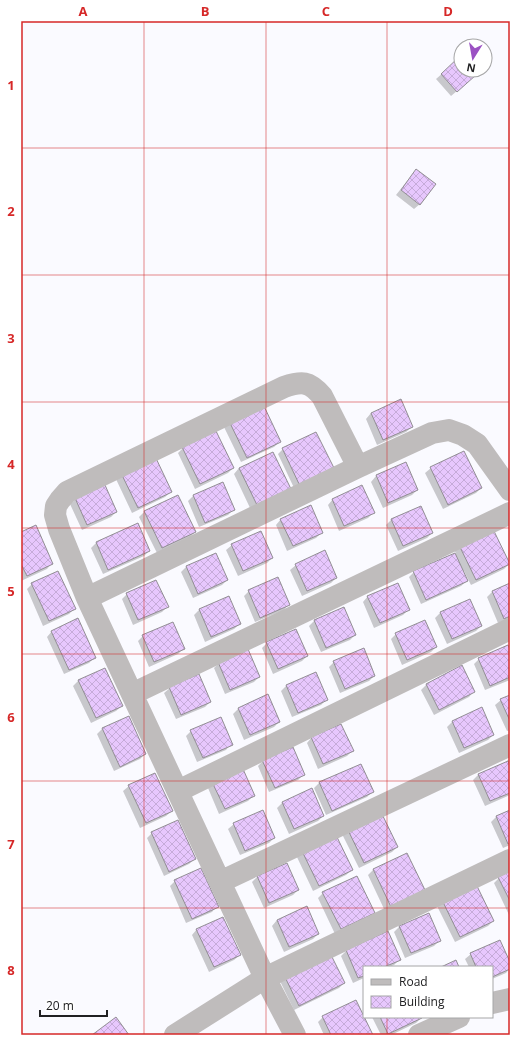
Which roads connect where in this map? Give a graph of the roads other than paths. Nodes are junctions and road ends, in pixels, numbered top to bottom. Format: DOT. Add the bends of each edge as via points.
graph roads {
  1 [pos="358,467"];
  2 [pos="510,490"];
  3 [pos="510,512"];
  4 [pos="87,598"];
  5 [pos="510,629"];
  6 [pos="132,694"];
  7 [pos="510,745"];
  8 [pos="178,791"];
  9 [pos="510,860"];
  10 [pos="220,882"];
  11 [pos="265,978"];
  12 [pos="510,999"];
  13 [pos="493,1003"];
  14 [pos="457,1018"];
  15 [pos="175,1035"];
  16 [pos="295,1035"];
  17 [pos="419,1035"];
  1 -- 2 [label="street" via="432,433 449,430 477,444"];
  1 -- 4 [label="street"];
  1 -- 4 [label="street" via="322,396 314,387 296,383 284,387 67,492 56,506 55,515"];
  3 -- 6 [label="street"];
  4 -- 6 [label="street"];
  5 -- 8 [label="street"];
  6 -- 8 [label="street"];
  7 -- 10 [label="street"];
  8 -- 10 [label="street"];
  9 -- 11 [label="street"];
  10 -- 11 [label="street"];
  11 -- 15 [label="street"];
  11 -- 16 [label="street"];
  12 -- 13 [label="street"];
  14 -- 17 [label="street"];
}
